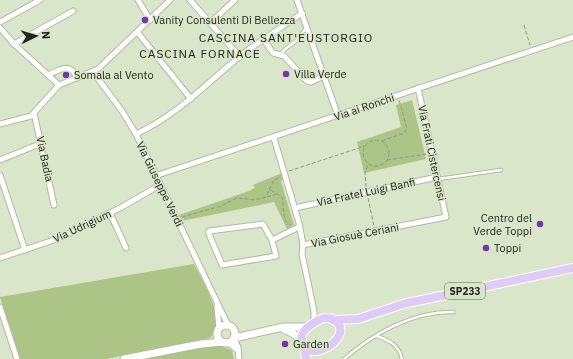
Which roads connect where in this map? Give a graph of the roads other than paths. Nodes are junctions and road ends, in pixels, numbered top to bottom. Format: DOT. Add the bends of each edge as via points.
graph roads {
  1 [pos="40,0"];
  2 [pos="138,0"];
  3 [pos="170,0"];
  4 [pos="190,0"];
  5 [pos="235,0"];
  6 [pos="297,0"];
  7 [pos="73,11"];
  8 [pos="302,13"];
  9 [pos="150,20"];
  10 [pos="0,22"];
  11 [pos="210,23"];
  12 [pos="0,28"];
  13 [pos="308,28"];
  14 [pos="138,33"];
  15 [pos="573,37"];
  16 [pos="263,39"];
  17 [pos="14,44"];
  18 [pos="281,55"];
  19 [pos="240,57"];
  20 [pos="94,72"];
  21 [pos="48,75"];
  22 [pos="324,76"];
  23 [pos="77,78"];
  24 [pos="59,85"];
  25 [pos="418,88"];
  26 [pos="191,99"];
  27 [pos="34,113"];
  28 [pos="338,116"];
  29 [pos="0,124"];
  30 [pos="136,134"];
  31 [pos="274,138"];
  32 [pos="42,143"];
  33 [pos="0,160"];
  34 [pos="501,170"];
  35 [pos="0,175"];
  36 [pos="155,176"];
  37 [pos="438,178"];
  38 [pos="160,185"];
  39 [pos="54,205"];
  40 [pos="295,208"];
  41 [pos="110,213"];
  42 [pos="446,218"];
  43 [pos="299,225"];
  44 [pos="272,240"];
  45 [pos="303,245"];
  46 [pos="126,248"];
  47 [pos="25,250"];
  48 [pos="0,258"];
  49 [pos="573,268"];
  50 [pos="217,303"];
  51 [pos="0,308"];
  52 [pos="454,312"];
  53 [pos="358,319"];
  54 [pos="333,320"];
  55 [pos="311,325"];
  56 [pos="228,326"];
  57 [pos="280,328"];
  58 [pos="219,331"];
  59 [pos="340,336"];
  60 [pos="376,336"];
  61 [pos="231,338"];
  62 [pos="301,341"];
  63 [pos="201,344"];
  64 [pos="305,349"];
  65 [pos="320,354"];
  66 [pos="239,357"];
  67 [pos="17,359"];
  68 [pos="124,359"];
  69 [pos="306,359"];
  70 [pos="313,359"];
  71 [pos="344,359"];
  72 [pos="402,359"];
  1 -- 10 [label="street"];
  2 -- 9 [label="street"];
  3 -- 9 [label="street"];
  4 -- 11 [label="street"];
  5 -- 11 [label="street"];
  6 -- 8 [label="street"];
  7 -- 17 [label="street"];
  8 -- 13 [label="street"];
  8 -- 16 [label="street"];
  9 -- 14 [label="street"];
  11 -- 19 [label="street"];
  12 -- 17 [label="street"];
  13 -- 18 [label="lane" via="301,32 295,42"];
  13 -- 22 [label="street"];
  14 -- 20 [label="street"];
  14 -- 26 [label="street"];
  15 -- 25 [label="street, Via ai Ronchi"];
  16 -- 18 [label="street" via="273,53"];
  16 -- 19 [label="street"];
  17 -- 21 [label="street"];
  18 -- 22 [label="street" via="309,82"];
  19 -- 26 [label="street"];
  20 -- 23 [label="street"];
  20 -- 30 [label="street, Via Giuseppe Verdi"];
  21 -- 23 [label="street" via="63,67 70,67"];
  21 -- 24 [label="street"];
  22 -- 28 [label="street"];
  23 -- 24 [label="street"];
  24 -- 27 [label="street"];
  25 -- 28 [label="street, Via ai Ronchi"];
  25 -- 37 [label="street, Via Frati Cistercensi"];
  26 -- 30 [label="street" via="158,124"];
  27 -- 29 [label="street" via="26,118"];
  27 -- 32 [label="street, Via Badia"];
  28 -- 31 [label="street, Via ai Ronchi"];
  30 -- 36 [label="street, Via Giuseppe Verdi"];
  31 -- 36 [label="street, Via ai Ronchi"];
  31 -- 40 [label="street, Via Giosuè Ceriani"];
  32 -- 33 [label="street"];
  32 -- 39 [label="street, Via Badia"];
  34 -- 37 [label="lane"];
  35 -- 47 [label="street"];
  36 -- 38 [label="street, Via Giuseppe Verdi"];
  37 -- 40 [label="street, Via Fratel Luigi Banfi"];
  37 -- 42 [label="street, Via Frati Cistercensi"];
  38 -- 41 [label="street, Via Udrigium"];
  38 -- 50 [label="street, Via Giuseppe Verdi"];
  40 -- 43 [label="street, Via Giosuè Ceriani"];
  41 -- 46 [label="street"];
  41 -- 47 [label="street, Via Udrigium" via="60,238"];
  42 -- 45 [label="street, Via Giosuè Ceriani"];
  43 -- 44 [label="street"];
  43 -- 45 [label="street, Via Giosuè Ceriani"];
  44 -- 44 [label="street" via="263,224 209,234 222,265 276,256"];
  45 -- 55 [label="street" via="302,254 314,311"];
  47 -- 48 [label="street, Via Udrigium"];
  49 -- 53 [label="main road, SP233" via="402,304"];
  50 -- 56 [label="street, Via Giuseppe Verdi"];
  50 -- 58 [label="street, Via Giuseppe Verdi"];
  51 -- 67 [label="street"];
  52 -- 60 [label="lane" via="421,315"];
  53 -- 54 [label="main road, SP233"];
  53 -- 59 [label="main road, SP233"];
  54 -- 55 [label="main road, SP233" via="323,318"];
  54 -- 59 [label="main road" via="340,327"];
  55 -- 57 [label="street"];
  55 -- 62 [label="main road" via="302,334"];
  56 -- 58 [label="street" via="223,326"];
  56 -- 61 [label="street"];
  57 -- 61 [label="street"];
  57 -- 62 [label="street" via="294,334"];
  58 -- 61 [label="street" via="219,338"];
  58 -- 63 [label="street"];
  59 -- 65 [label="main road, SP233"];
  60 -- 71 [label="lane"];
  60 -- 72 [label="lane" via="398,348"];
  61 -- 63 [label="street"];
  61 -- 66 [label="street"];
  62 -- 64 [label="main road"];
  63 -- 68 [label="street"];
  64 -- 65 [label="main road"];
  64 -- 69 [label="main road"];
  65 -- 70 [label="main road, SP233"];
}
